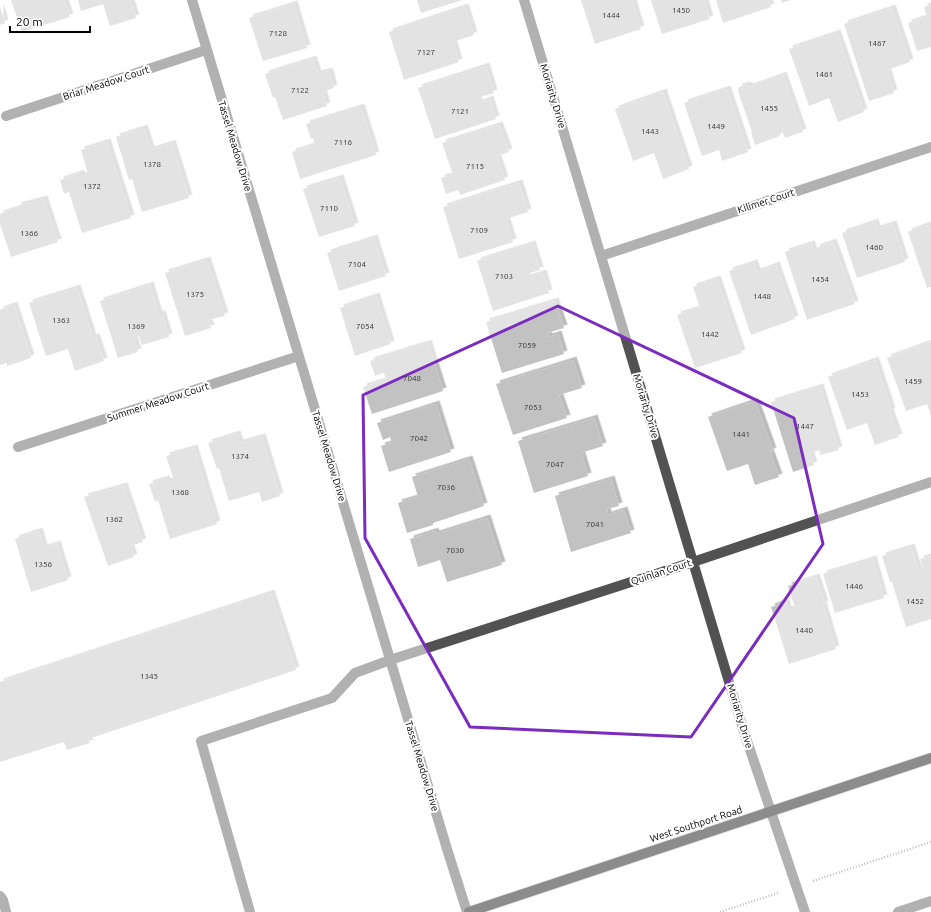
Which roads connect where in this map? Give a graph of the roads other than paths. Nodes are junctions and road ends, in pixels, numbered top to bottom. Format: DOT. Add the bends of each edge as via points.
graph roads {
  1 [pos="192,0"];
  2 [pos="524,0"];
  3 [pos="206,50"];
  4 [pos="6,116"];
  5 [pos="931,147"];
  6 [pos="601,256"];
  7 [pos="299,356"];
  8 [pos="18,447"];
  9 [pos="931,482"];
  10 [pos="693,562"];
  11 [pos="390,660"];
  12 [pos="931,758"];
  13 [pos="771,811"];
  14 [pos="0,896"];
  15 [pos="931,901"];
  16 [pos="6,912"];
  17 [pos="250,912"];
  18 [pos="468,912"];
  19 [pos="805,912"];
  20 [pos="898,912"];
  1 -- 3 [label="street, Tassel Meadow Drive"];
  2 -- 6 [label="street, Moriarity Drive"];
  3 -- 4 [label="street, Briar Meadow Court"];
  3 -- 7 [label="street, Tassel Meadow Drive"];
  5 -- 6 [label="street, Kilimer Court"];
  6 -- 10 [label="street, Moriarity Drive"];
  7 -- 8 [label="street, Summer Meadow Court"];
  7 -- 11 [label="street, Tassel Meadow Drive"];
  9 -- 10 [label="street, Quinlan Court"];
  10 -- 11 [label="street, Quinlan Court"];
  10 -- 13 [label="street, Moriarity Drive" via="745,735"];
  11 -- 17 [label="street, Quinlan Court" via="355,673 332,698 201,741"];
  11 -- 18 [label="street, Tassel Meadow Drive"];
  12 -- 13 [label="main road, West Southport Road"];
  13 -- 18 [label="main road, West Southport Road"];
  13 -- 19 [label="street, Moriarity Drive"];
  14 -- 16 [label="street"];
  15 -- 20 [label="street"];
}
